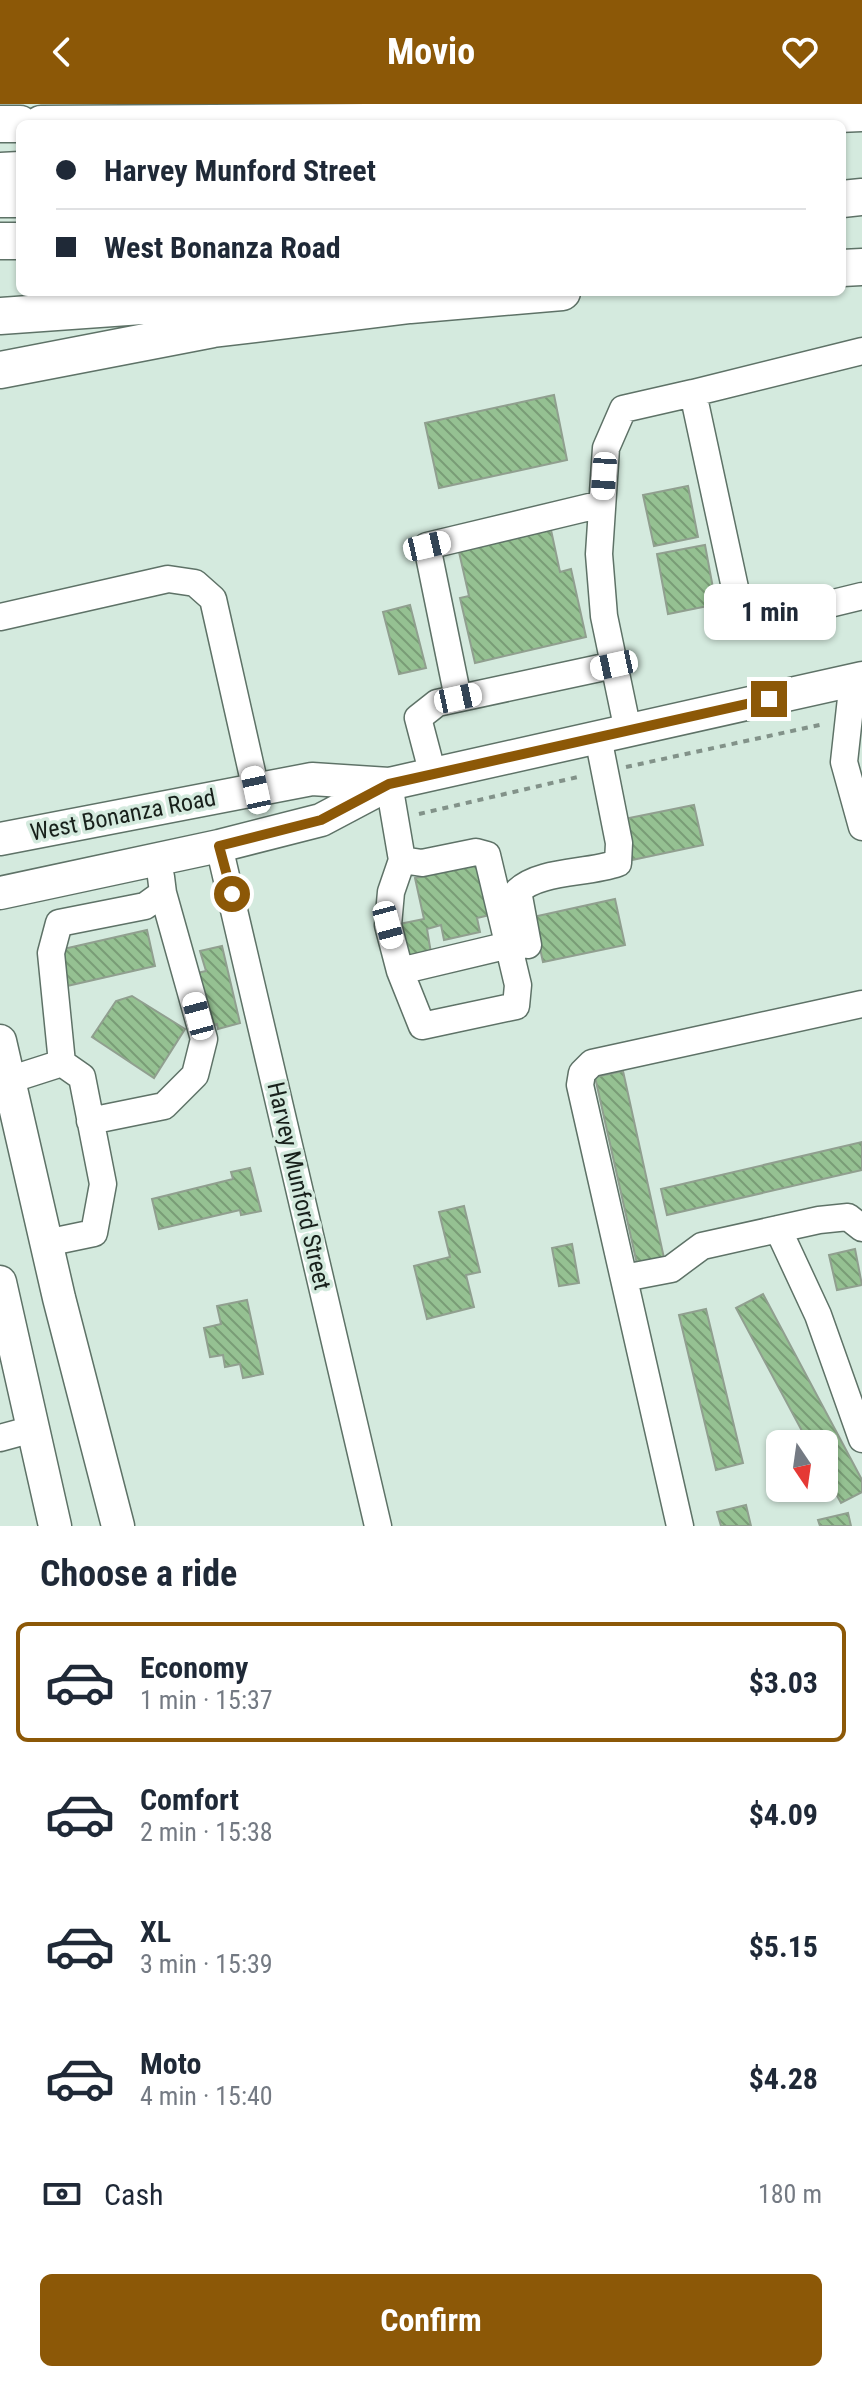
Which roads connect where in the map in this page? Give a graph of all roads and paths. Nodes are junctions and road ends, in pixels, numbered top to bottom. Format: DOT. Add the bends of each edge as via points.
graph roads {
  1 [pos="850,113"];
  2 [pos="693,120"];
  3 [pos="778,120"];
  4 [pos="279,296"];
  5 [pos="515,296"];
  6 [pos="0,316"];
  7 [pos="862,351"];
  8 [pos="0,370"];
  9 [pos="693,393"];
  10 [pos="602,504"];
  11 [pos="862,596"];
  12 [pos="0,617"];
  13 [pos="614,665"];
  14 [pos="859,684"];
  15 [pos="458,698"];
  16 [pos="849,718"];
  17 [pos="613,734"];
  18 [pos="605,771"];
  19 [pos="433,775"];
  20 [pos="389,784"];
  21 [pos="256,790"];
  22 [pos="395,820"];
  23 [pos="862,827"];
  24 [pos="0,839"];
  25 [pos="219,846"];
  26 [pos="160,858"];
  27 [pos="402,860"];
  28 [pos="0,893"];
  29 [pos="163,893"];
  30 [pos="518,945"];
  31 [pos="400,971"];
  32 [pos="862,1004"];
  33 [pos="0,1041"];
  34 [pos="62,1063"];
  35 [pos="9,1080"];
  36 [pos="90,1121"];
  37 [pos="862,1228"];
  38 [pos="778,1229"];
  39 [pos="46,1243"];
  40 [pos="624,1278"];
  41 [pos="0,1282"];
  42 [pos="33,1429"];
  43 [pos="0,1438"];
  44 [pos="862,1439"];
  45 [pos="55,1526"];
  46 [pos="118,1526"];
  47 [pos="378,1526"];
  48 [pos="680,1526"];
  1 -- 2 [label="highway"];
  1 -- 3 [label="highway"];
  4 -- 6 [label="highway"];
  5 -- 8 [label="highway" via="213,329"];
  7 -- 9 [label="street"];
  9 -- 10 [label="street" via="623,409 606,448"];
  9 -- 11 [label="street" via="743,625"];
  10 -- 13 [label="street" via="599,554"];
  10 -- 15 [label="street" via="427,546"];
  12 -- 21 [label="street" via="168,579 195,583 213,599"];
  13 -- 15 [label="street"];
  13 -- 17 [label="street"];
  14 -- 16 [label="street"];
  14 -- 17 [label="main road, West Bonanza Road"];
  15 -- 19 [label="street" via="437,703 418,718"];
  16 -- 18 [label="path"];
  16 -- 23 [label="street" via="844,762"];
  17 -- 18 [label="street"];
  17 -- 19 [label="main road, West Bonanza Road"];
  18 -- 22 [label="path"];
  18 -- 30 [label="street" via="618,863 529,880 518,891"];
  19 -- 20 [label="main road, West Bonanza Road"];
  20 -- 21 [label="main road, West Bonanza Road" via="312,779"];
  20 -- 22 [label="street"];
  20 -- 25 [label="main road, West Bonanza Road" via="321,820"];
  21 -- 24 [label="main road, West Bonanza Road"];
  22 -- 27 [label="street"];
  25 -- 26 [label="main road, West Bonanza Road"];
  25 -- 47 [label="street, Harvey Munford Street"];
  26 -- 28 [label="main road, West Bonanza Road"];
  26 -- 29 [label="street"];
  27 -- 30 [label="street" via="422,863 476,852 487,855"];
  27 -- 31 [label="street" via="391,892 388,925"];
  29 -- 34 [label="street" via="145,906 59,923 51,953"];
  29 -- 36 [label="street" via="204,1039 195,1075 164,1106"];
  30 -- 31 [label="street"];
  30 -- 31 [label="street" via="516,1006 422,1026"];
  32 -- 40 [label="street" via="592,1063 582,1073 580,1085"];
  33 -- 35 [label="main road"];
  34 -- 35 [label="street"];
  34 -- 36 [label="street" via="82,1077"];
  35 -- 39 [label="main road"];
  36 -- 39 [label="street" via="103,1184 94,1233"];
  37 -- 38 [label="street" via="848,1217"];
  38 -- 40 [label="street" via="702,1246 671,1269"];
  38 -- 44 [label="street" via="818,1315"];
  39 -- 46 [label="main road"];
  40 -- 48 [label="street"];
  41 -- 42 [label="main road"];
  42 -- 43 [label="street"];
  42 -- 45 [label="main road"];
}
